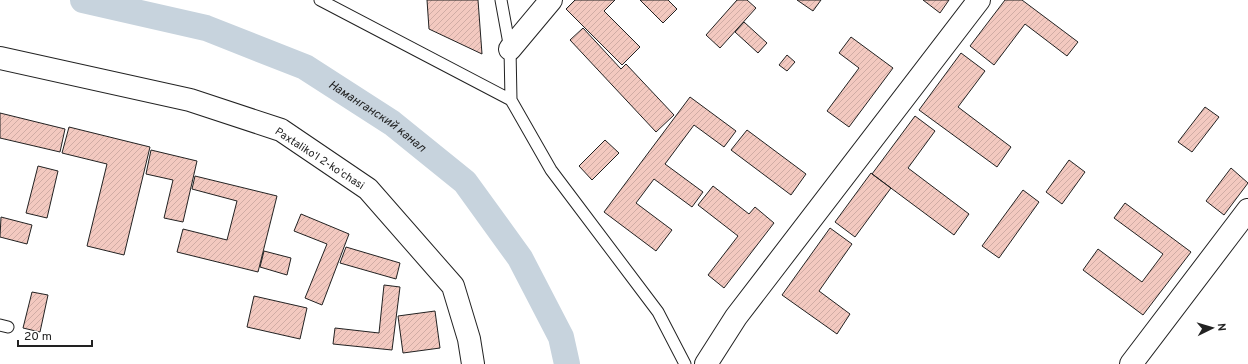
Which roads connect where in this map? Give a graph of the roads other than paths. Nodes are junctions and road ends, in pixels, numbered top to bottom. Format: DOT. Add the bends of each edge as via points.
graph roads {
  1 [pos="320,0"];
  2 [pos="501,0"];
  3 [pos="551,0"];
  4 [pos="979,0"];
  5 [pos="510,48"];
  6 [pos="0,58"];
  7 [pos="511,100"];
  8 [pos="1248,210"];
  9 [pos="473,364"];
  10 [pos="685,364"];
  11 [pos="706,364"];
  12 [pos="1131,364"];
  1 -- 7 [label="lane"];
  2 -- 5 [label="lane"];
  3 -- 5 [label="street"];
  4 -- 11 [label="street" via="736,317"];
  5 -- 7 [label="lane"];
  6 -- 9 [label="street, Paxtalikoʻl 2-koʻchasi" via="190,100 281,130 368,189 453,286"];
  7 -- 10 [label="lane" via="551,170 658,312"];
  8 -- 12 [label="street"];
}
